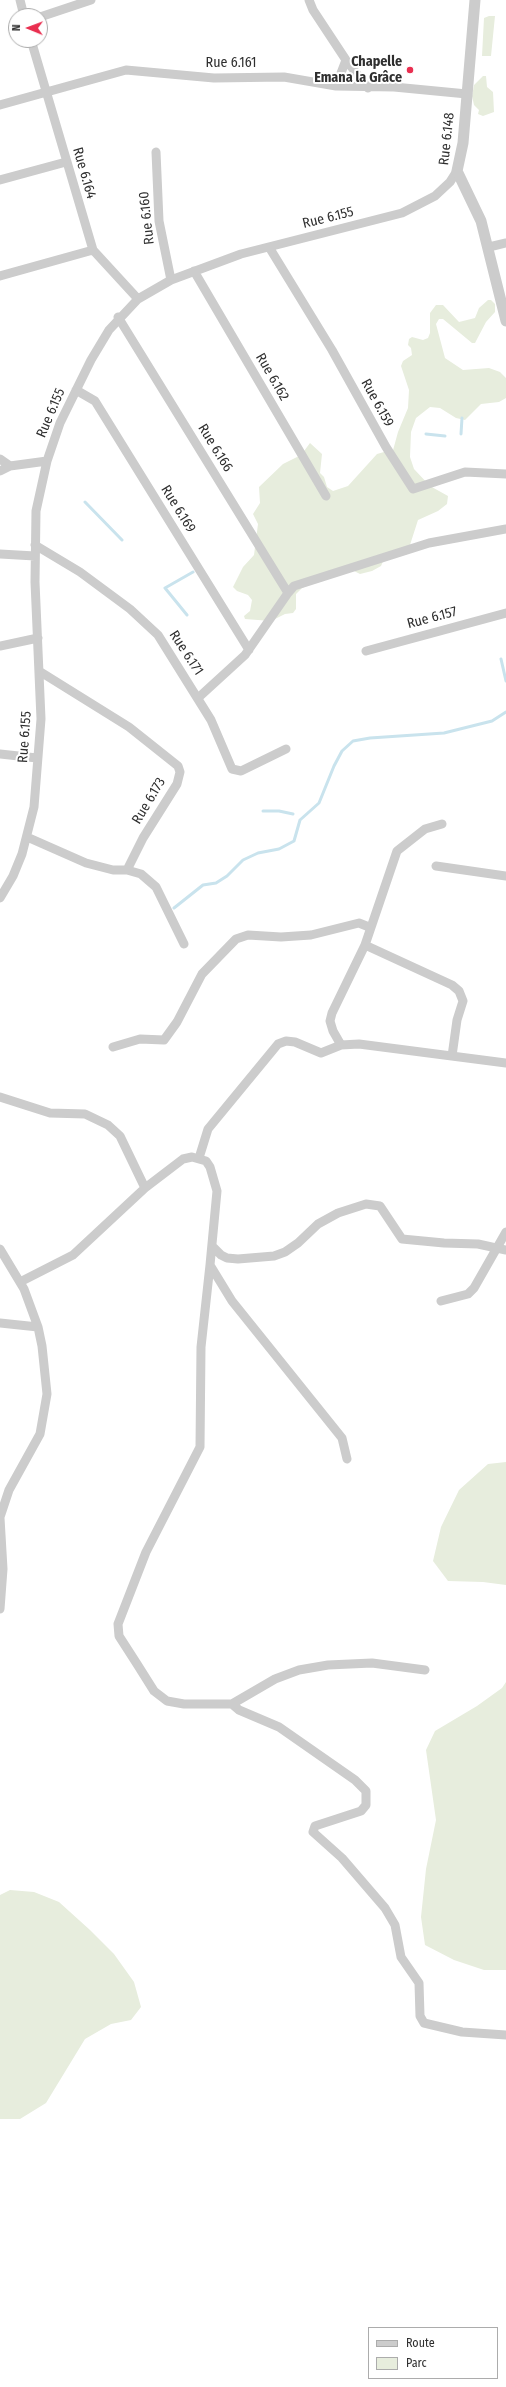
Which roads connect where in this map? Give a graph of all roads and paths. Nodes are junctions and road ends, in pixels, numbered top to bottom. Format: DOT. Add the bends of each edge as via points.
graph roads {
  1 [pos="91,0"];
  2 [pos="309,0"];
  3 [pos="475,0"];
  4 [pos="48,14"];
  5 [pos="33,48"];
  6 [pos="346,60"];
  7 [pos="336,86"];
  8 [pos="368,88"];
  9 [pos="46,92"];
  10 [pos="466,94"];
  11 [pos="0,105"];
  12 [pos="156,152"];
  13 [pos="66,162"];
  14 [pos="457,171"];
  15 [pos="0,180"];
  16 [pos="506,243"];
  17 [pos="269,247"];
  18 [pos="489,247"];
  19 [pos="93,250"];
  20 [pos="194,271"];
  21 [pos="0,276"];
  22 [pos="171,280"];
  23 [pos="138,299"];
  24 [pos="118,317"];
  25 [pos="506,321"];
  26 [pos="76,390"];
  27 [pos="0,459"];
  28 [pos="47,461"];
  29 [pos="10,466"];
  30 [pos="0,471"];
  31 [pos="506,474"];
  32 [pos="326,496"];
  33 [pos="506,529"];
  34 [pos="35,545"];
  35 [pos="0,554"];
  36 [pos="35,556"];
  37 [pos="288,593"];
  38 [pos="506,613"];
  39 [pos="38,638"];
  40 [pos="0,646"];
  41 [pos="249,650"];
  42 [pos="366,651"];
  43 [pos="39,671"];
  44 [pos="198,698"];
  45 [pos="286,749"];
  46 [pos="0,754"];
  47 [pos="37,758"];
  48 [pos="442,824"];
  49 [pos="28,837"];
  50 [pos="436,866"];
  51 [pos="127,870"];
  52 [pos="506,876"];
  53 [pos="0,898"];
  54 [pos="369,927"];
  55 [pos="184,944"];
  56 [pos="365,945"];
  57 [pos="113,1046"];
  58 [pos="341,1046"];
  59 [pos="452,1056"];
  60 [pos="506,1063"];
  61 [pos="0,1097"];
  62 [pos="199,1158"];
  63 [pos="145,1188"];
  64 [pos="506,1232"];
  65 [pos="212,1246"];
  66 [pos="502,1249"];
  67 [pos="1,1251"];
  68 [pos="210,1265"];
  69 [pos="20,1282"];
  70 [pos="441,1301"];
  71 [pos="0,1323"];
  72 [pos="38,1327"];
  73 [pos="347,1459"];
  74 [pos="0,1517"];
  75 [pos="0,1609"];
  76 [pos="425,1670"];
  77 [pos="232,1704"];
  78 [pos="506,2035"];
  1 -- 4 [label="street"];
  2 -- 6 [label="street" via="316,16"];
  3 -- 10 [label="street, Rue 6.148"];
  5 -- 9 [label="street, Rue 6.164"];
  6 -- 7 [label="street"];
  6 -- 8 [label="street"];
  7 -- 8 [label="street, Rue 6.161"];
  7 -- 9 [label="street, Rue 6.161" via="284,77 214,78 126,70"];
  8 -- 10 [label="street, Rue 6.161" via="394,87"];
  9 -- 11 [label="street, Rue 6.161"];
  9 -- 13 [label="street, Rue 6.164"];
  10 -- 14 [label="street, Rue 6.148" via="463,142"];
  12 -- 22 [label="street, Rue 6.160" via="159,221"];
  13 -- 15 [label="street"];
  13 -- 19 [label="street, Rue 6.164"];
  14 -- 17 [label="street, Rue 6.155" via="450,182 434,196 402,212"];
  14 -- 18 [label="street, Rue 6.148" via="481,221"];
  16 -- 18 [label="street"];
  17 -- 20 [label="street, Rue 6.155"];
  17 -- 31 [label="street, Rue 6.159" via="413,489 465,472"];
  18 -- 25 [label="street, Rue 6.148"];
  19 -- 21 [label="street"];
  19 -- 23 [label="street, Rue 6.164"];
  20 -- 22 [label="street, Rue 6.155"];
  20 -- 32 [label="street, Rue 6.162"];
  22 -- 23 [label="street, Rue 6.155"];
  23 -- 24 [label="street, Rue 6.155"];
  24 -- 26 [label="street, Rue 6.155"];
  24 -- 37 [label="street, Rue 6.166"];
  26 -- 28 [label="street, Rue 6.155" via="60,423"];
  26 -- 41 [label="street, Rue 6.169" via="95,401"];
  27 -- 29 [label="street"];
  28 -- 29 [label="street"];
  28 -- 34 [label="street, Rue 6.155" via="36,511"];
  29 -- 30 [label="street"];
  33 -- 37 [label="street" via="429,543 302,583"];
  34 -- 36 [label="street, Rue 6.155"];
  34 -- 44 [label="street, Rue 6.171" via="80,572 130,609 153,630 173,656"];
  35 -- 36 [label="street"];
  36 -- 39 [label="street, Rue 6.155"];
  37 -- 41 [label="street"];
  38 -- 42 [label="street, Rue 6.157"];
  39 -- 40 [label="street"];
  39 -- 43 [label="street, Rue 6.155"];
  41 -- 44 [label="street"];
  43 -- 47 [label="street, Rue 6.155" via="42,719"];
  43 -- 51 [label="street, Rue 6.173" via="129,727 178,766 177,784 143,838"];
  44 -- 45 [label="street, Rue 6.171" via="211,720 232,769 241,771"];
  46 -- 47 [label="street"];
  47 -- 49 [label="street, Rue 6.155" via="34,807"];
  48 -- 54 [label="street" via="425,829 397,851"];
  49 -- 51 [label="street" via="86,863 113,870"];
  49 -- 53 [label="street, Rue 6.155" via="13,876"];
  50 -- 52 [label="street"];
  51 -- 55 [label="street" via="141,874 156,886"];
  54 -- 56 [label="street"];
  54 -- 57 [label="street" via="359,923 311,935 248,935 236,939 202,974 177,1022 164,1040 140,1039"];
  56 -- 58 [label="street" via="330,1021"];
  56 -- 59 [label="street" via="452,985 459,991 463,1001 457,1020"];
  58 -- 59 [label="street" via="359,1044"];
  58 -- 62 [label="street" via="321,1053 295,1042 286,1041 278,1044 208,1129"];
  59 -- 60 [label="street"];
  61 -- 63 [label="street" via="50,1113 84,1114 108,1125 120,1136"];
  62 -- 63 [label="street" via="183,1159"];
  62 -- 65 [label="street" via="210,1167 217,1191"];
  63 -- 69 [label="street" via="73,1255"];
  64 -- 66 [label="street"];
  65 -- 66 [label="street" via="227,1258 274,1256 291,1248 318,1224 338,1213 366,1204 380,1206 402,1239 478,1244"];
  65 -- 68 [label="street"];
  66 -- 70 [label="street" via="468,1294"];
  67 -- 69 [label="street"];
  68 -- 73 [label="street" via="232,1301 342,1438"];
  68 -- 77 [label="street" via="201,1348 200,1447 146,1552 118,1624 119,1636 154,1691 166,1701 184,1704"];
  69 -- 72 [label="street"];
  71 -- 72 [label="street"];
  72 -- 74 [label="street" via="47,1394 43,1422 40,1434 9,1490"];
  74 -- 75 [label="street" via="3,1570"];
  76 -- 77 [label="street" via="372,1663 328,1665 299,1670"];
  77 -- 78 [label="street" via="239,1710 279,1727 355,1780 366,1791 366,1805 361,1811 315,1826 313,1832 342,1858 385,1908 395,1925 401,1957 419,1983 420,2016 424,2024 462,2032"];
}
